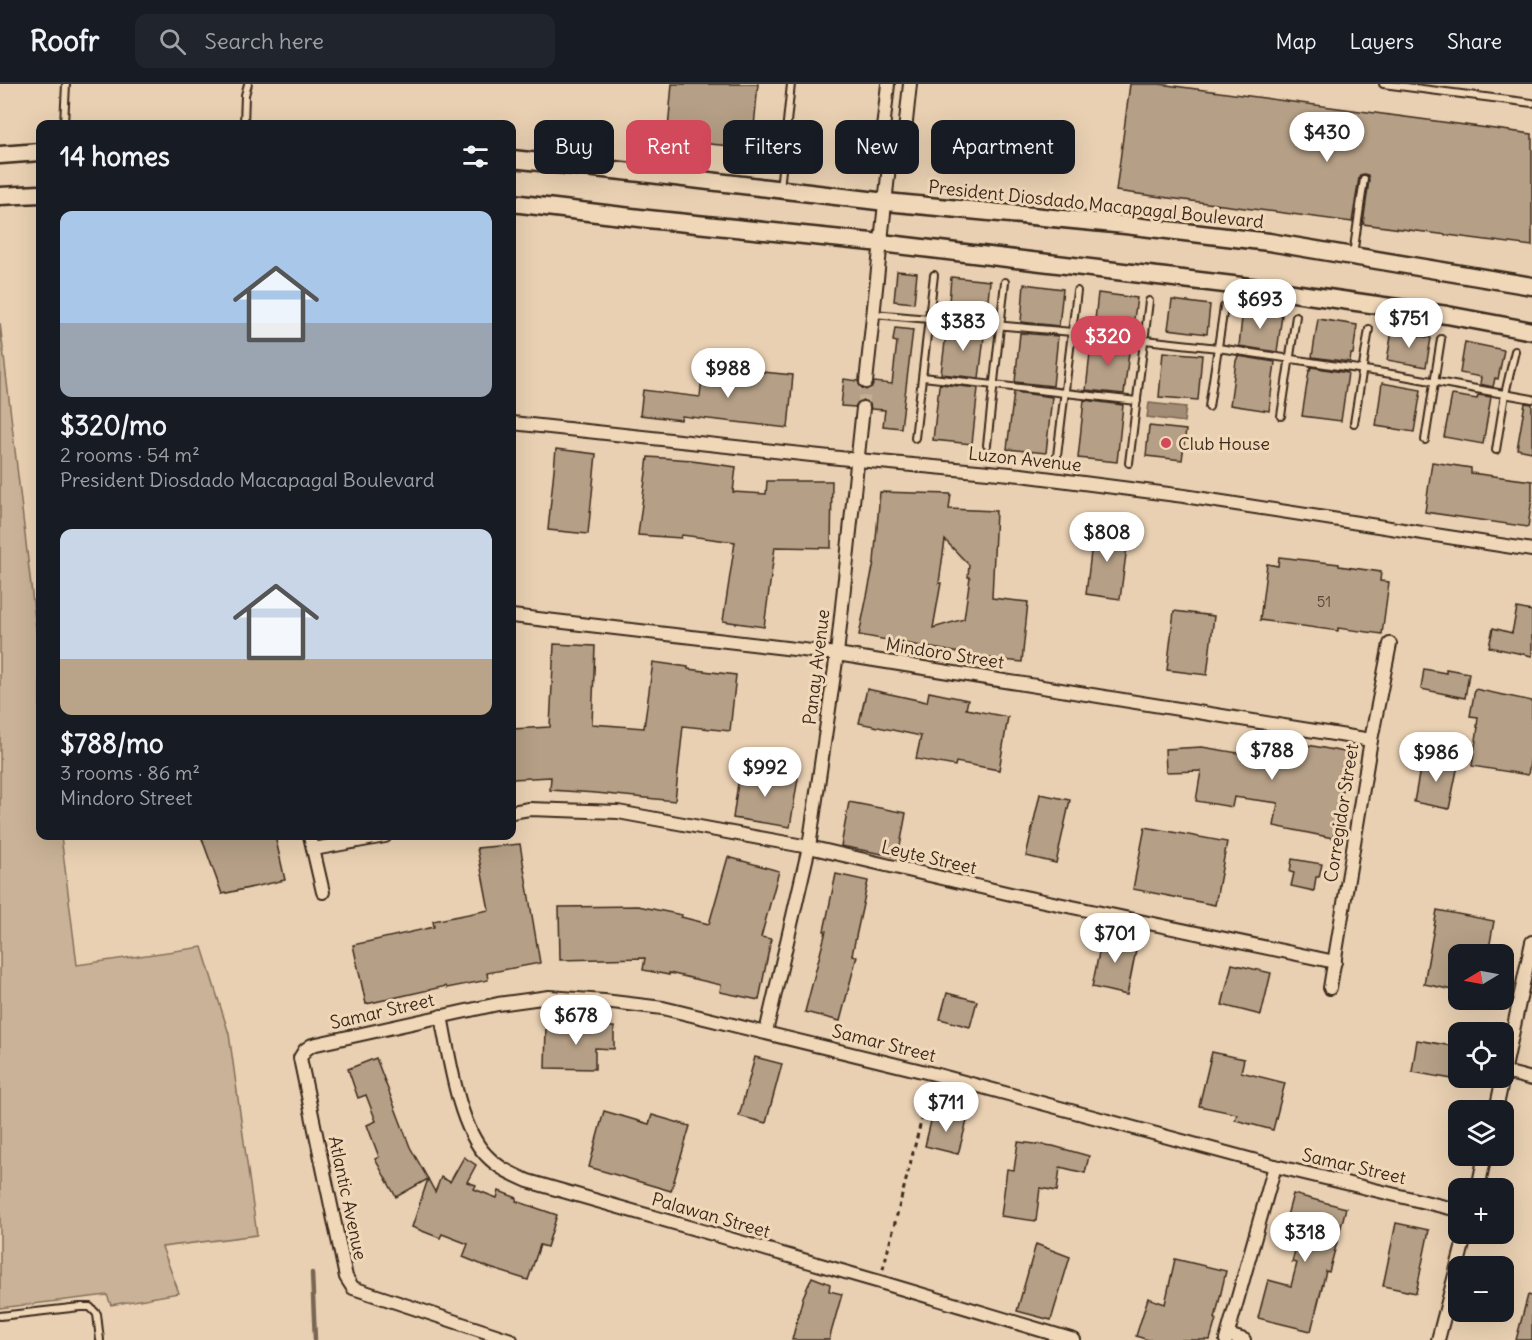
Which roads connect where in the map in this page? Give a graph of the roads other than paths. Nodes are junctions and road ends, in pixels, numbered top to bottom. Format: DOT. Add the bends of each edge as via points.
graph roads {
  1 [pos="66,84"];
  2 [pos="248,84"];
  3 [pos="791,84"];
  4 [pos="888,84"];
  5 [pos="910,84"];
  6 [pos="1383,84"];
  7 [pos="1532,103"];
  8 [pos="64,120"];
  9 [pos="244,120"];
  10 [pos="884,120"];
  11 [pos="906,120"];
  12 [pos="36,152"];
  13 [pos="0,155"];
  14 [pos="516,159"];
  15 [pos="888,174"];
  16 [pos="1364,178"];
  17 [pos="780,189"];
  18 [pos="36,194"];
  19 [pos="0,196"];
  20 [pos="886,202"];
  21 [pos="516,203"];
  22 [pos="881,243"];
  23 [pos="1353,256"];
  24 [pos="934,274"];
  25 [pos="1005,282"];
  26 [pos="1532,286"];
  27 [pos="1077,291"];
  28 [pos="1149,301"];
  29 [pos="1224,307"];
  30 [pos="874,314"];
  31 [pos="1296,316"];
  32 [pos="929,319"];
  33 [pos="1000,324"];
  34 [pos="1369,329"];
  35 [pos="1532,331"];
  36 [pos="1072,332"];
  37 [pos="1442,339"];
  38 [pos="1144,340"];
  39 [pos="1218,348"];
  40 [pos="1515,351"];
  41 [pos="1290,358"];
  42 [pos="1363,370"];
  43 [pos="922,376"];
  44 [pos="866,382"];
  45 [pos="1434,382"];
  46 [pos="994,384"];
  47 [pos="1065,393"];
  48 [pos="1505,394"];
  49 [pos="1532,399"];
  50 [pos="1137,401"];
  51 [pos="1209,407"];
  52 [pos="863,408"];
  53 [pos="1281,416"];
  54 [pos="516,423"];
  55 [pos="1354,423"];
  56 [pos="915,438"];
  57 [pos="1425,440"];
  58 [pos="987,445"];
  59 [pos="1496,450"];
  60 [pos="1057,456"];
  61 [pos="858,460"];
  62 [pos="1129,463"];
  63 [pos="1532,550"];
  64 [pos="516,616"];
  65 [pos="1390,644"];
  66 [pos="837,654"];
  67 [pos="1371,740"];
  68 [pos="516,811"];
  69 [pos="311,840"];
  70 [pos="363,840"];
  71 [pos="809,847"];
  72 [pos="314,849"];
  73 [pos="323,892"];
  74 [pos="1532,942"];
  75 [pos="1335,962"];
  76 [pos="1330,988"];
  77 [pos="441,1016"];
  78 [pos="1514,1029"];
  79 [pos="766,1032"];
  80 [pos="300,1058"];
  81 [pos="1514,1074"];
  82 [pos="1532,1079"];
  83 [pos="1275,1166"];
  84 [pos="1448,1208"];
  85 [pos="1463,1244"];
  86 [pos="0,1316"];
  87 [pos="1227,1337"];
  88 [pos="100,1340"];
  89 [pos="511,1340"];
  90 [pos="1074,1340"];
  91 [pos="1244,1340"];
  92 [pos="1438,1340"];
  1 -- 8 [label="lane"];
  2 -- 9 [label="lane"];
  3 -- 17 [label="lane"];
  4 -- 10 [label="street"];
  5 -- 11 [label="street"];
  6 -- 7 [label="lane"];
  12 -- 13 [label="main road"];
  14 -- 17 [label="main road, President Diosdado Macapagal Boulevard"];
  15 -- 20 [label="street"];
  16 -- 23 [label="lane"];
  17 -- 20 [label="main road, President Diosdado Macapagal Boulevard"];
  18 -- 19 [label="main road"];
  20 -- 22 [label="street"];
  20 -- 23 [label="main road, President Diosdado Macapagal Boulevard" via="1125,225"];
  21 -- 22 [label="main road"];
  22 -- 30 [label="street"];
  22 -- 35 [label="main road" via="1258,288"];
  23 -- 26 [label="main road, President Diosdado Macapagal Boulevard"];
  24 -- 32 [label="lane"];
  25 -- 33 [label="lane"];
  27 -- 36 [label="lane"];
  28 -- 38 [label="lane"];
  29 -- 39 [label="lane"];
  30 -- 32 [label="lane"];
  30 -- 44 [label="street"];
  31 -- 41 [label="lane"];
  32 -- 33 [label="lane"];
  32 -- 43 [label="lane"];
  33 -- 36 [label="lane"];
  33 -- 46 [label="lane"];
  34 -- 42 [label="lane"];
  36 -- 38 [label="lane"];
  36 -- 47 [label="lane"];
  37 -- 45 [label="lane"];
  38 -- 39 [label="lane"];
  38 -- 50 [label="lane"];
  39 -- 41 [label="lane"];
  39 -- 51 [label="lane"];
  40 -- 48 [label="lane"];
  41 -- 42 [label="lane"];
  41 -- 53 [label="lane"];
  42 -- 45 [label="lane"];
  42 -- 55 [label="lane"];
  43 -- 46 [label="lane"];
  43 -- 56 [label="lane"];
  45 -- 48 [label="lane"];
  45 -- 57 [label="lane"];
  46 -- 47 [label="lane"];
  46 -- 58 [label="lane"];
  47 -- 50 [label="lane"];
  47 -- 60 [label="lane"];
  48 -- 49 [label="lane"];
  48 -- 59 [label="lane"];
  50 -- 62 [label="lane"];
  52 -- 61 [label="street, Panay Avenue"];
  54 -- 61 [label="street, Luzon Avenue"];
  61 -- 63 [label="street, Luzon Avenue" via="1184,496"];
  61 -- 66 [label="street, Panay Avenue"];
  64 -- 66 [label="street, Mindoro Street"];
  65 -- 67 [label="street, Corregidor Street"];
  66 -- 67 [label="street, Mindoro Street"];
  66 -- 71 [label="street, Panay Avenue"];
  67 -- 75 [label="street, Corregidor Street"];
  68 -- 71 [label="street, Leyte Street" via="618,812"];
  69 -- 72 [label="street"];
  70 -- 72 [label="street"];
  71 -- 75 [label="street, Leyte Street"];
  71 -- 79 [label="street, Panay Avenue"];
  72 -- 73 [label="street"];
  74 -- 78 [label="street"];
  75 -- 76 [label="street, Corregidor Street"];
  77 -- 79 [label="street, Samar Street" via="549,997 663,1008"];
  77 -- 80 [label="street, Samar Street" via="312,1045"];
  77 -- 90 [label="street, Palawan Street" via="469,1129 484,1154 501,1169 528,1182"];
  79 -- 83 [label="street, Samar Street"];
  80 -- 89 [label="street, Atlantic Avenue" via="346,1277 353,1288"];
  81 -- 82 [label="street"];
  83 -- 84 [label="street, Samar Street"];
  83 -- 87 [label="street"];
  85 -- 92 [label="street"];
  86 -- 88 [label="lane" via="90,1307 97,1314"];
  87 -- 91 [label="street"];
}
